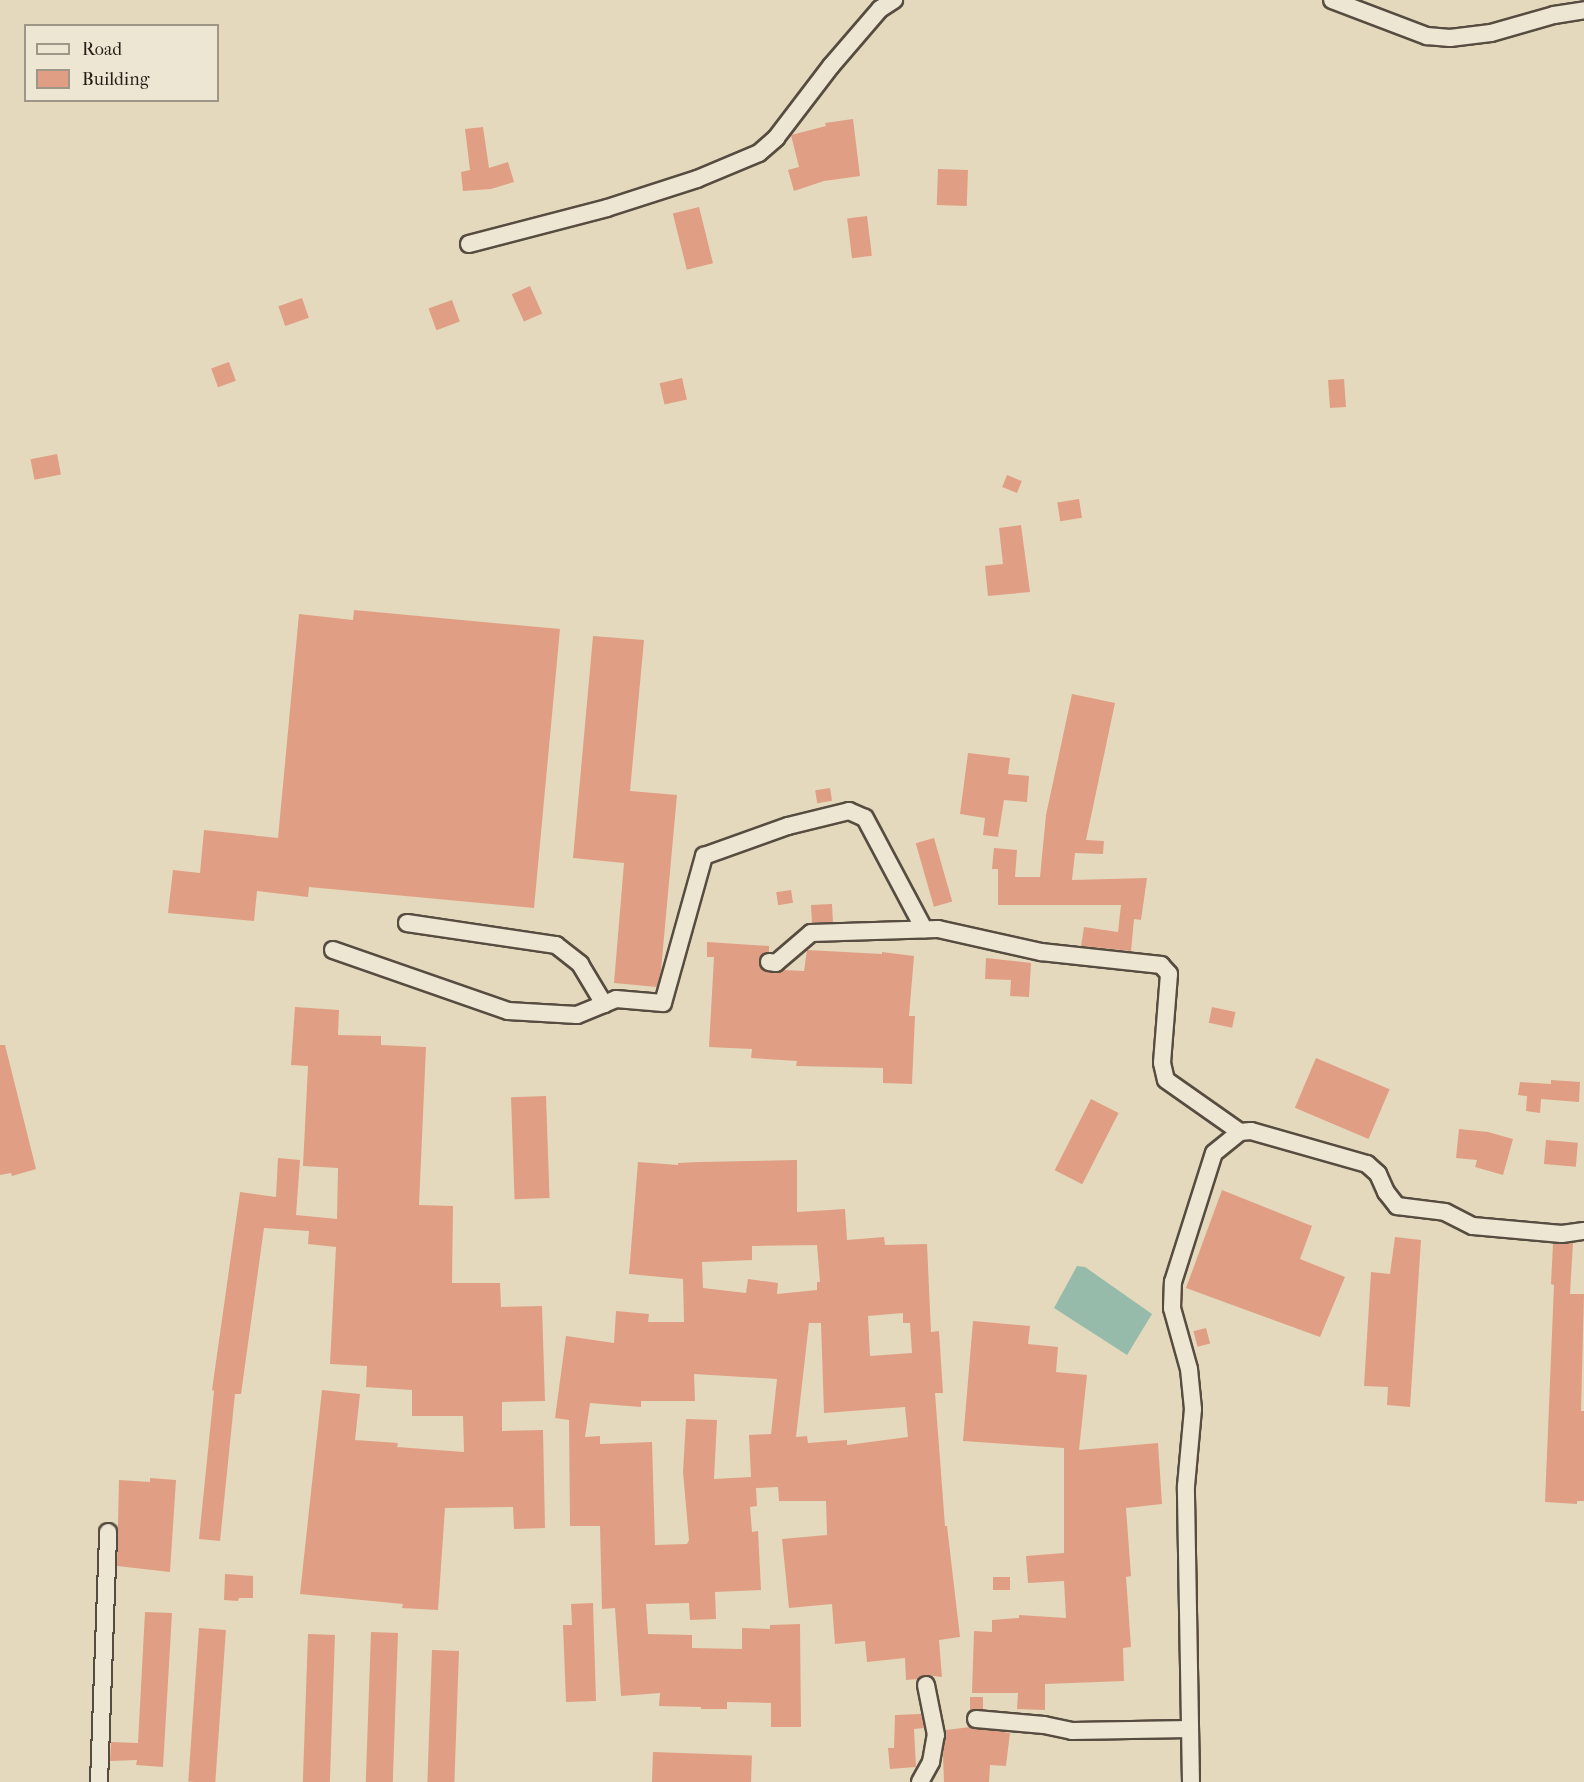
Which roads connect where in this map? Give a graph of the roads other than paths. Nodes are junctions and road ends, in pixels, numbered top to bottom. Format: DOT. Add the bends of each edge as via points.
graph roads {
  1 [pos="894,0"];
  2 [pos="1332,0"];
  3 [pos="1584,10"];
  4 [pos="469,244"];
  5 [pos="407,923"];
  6 [pos="924,929"];
  7 [pos="333,950"];
  8 [pos="769,962"];
  9 [pos="604,1004"];
  10 [pos="1240,1132"];
  11 [pos="1584,1231"];
  12 [pos="108,1533"];
  13 [pos="926,1685"];
  14 [pos="976,1719"];
  15 [pos="1190,1729"];
  16 [pos="99,1782"];
  17 [pos="920,1782"];
  18 [pos="1191,1782"];
  1 -- 4 [label="street" via="880,9 776,138 759,153 697,179 607,208"];
  2 -- 3 [label="street" via="1427,36 1450,38 1472,37"];
  5 -- 9 [label="street" via="556,945 580,964"];
  6 -- 8 [label="street" via="811,933 776,963"];
  6 -- 9 [label="street" via="865,818 849,811 788,826 704,856 663,1003 616,999"];
  6 -- 10 [label="street" via="1041,952 1161,965 1169,974 1162,1063 1166,1080"];
  7 -- 9 [label="street" via="508,1011 577,1015"];
  10 -- 11 [label="street" via="1251,1131 1367,1164 1378,1174 1397,1206 1445,1212 1473,1226 1562,1234"];
  10 -- 15 [label="street" via="1214,1153 1173,1282 1172,1308 1189,1369 1193,1409 1186,1486"];
  12 -- 16 [label="street"];
  13 -- 17 [label="street" via="936,1735 931,1762"];
  14 -- 15 [label="street" via="1072,1731"];
  15 -- 18 [label="street"];
}
